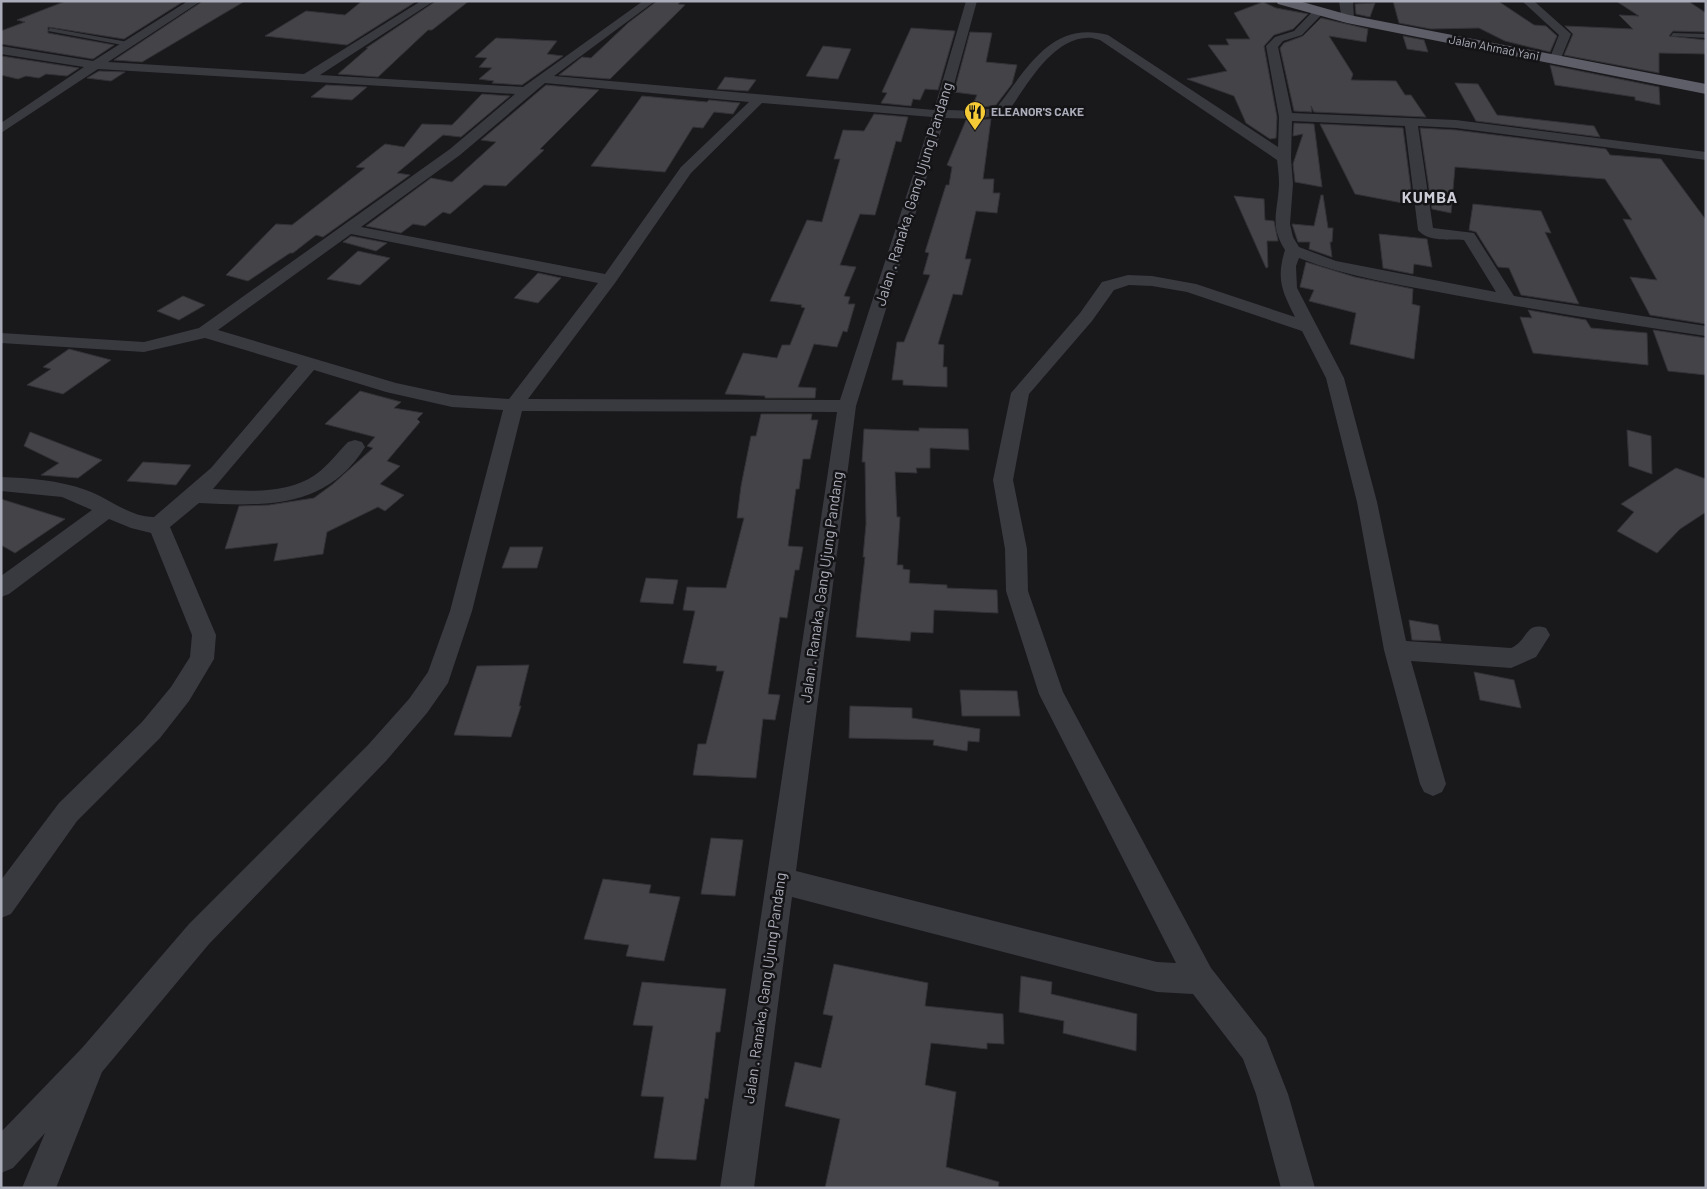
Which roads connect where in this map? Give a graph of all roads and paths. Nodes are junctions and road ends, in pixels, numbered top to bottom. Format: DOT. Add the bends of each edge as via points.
graph roads {
  1 [pos="196,1"];
  2 [pos="429,1"];
  3 [pos="650,1"];
  4 [pos="972,1"];
  5 [pos="1283,1"];
  6 [pos="1346,1"];
  7 [pos="1527,1"];
  8 [pos="1318,12"];
  9 [pos="1347,19"];
  10 [pos="50,30"];
  11 [pos="1673,35"];
  12 [pos="1706,36"];
  13 [pos="128,44"];
  14 [pos="1,50"];
  15 [pos="1555,60"];
  16 [pos="95,64"];
  17 [pos="306,78"];
  18 [pos="542,79"];
  19 [pos="1706,90"];
  20 [pos="526,91"];
  21 [pos="758,100"];
  22 [pos="940,113"];
  23 [pos="1286,117"];
  24 [pos="1411,121"];
  25 [pos="1,129"];
  26 [pos="1706,156"];
  27 [pos="1284,158"];
  28 [pos="348,229"];
  29 [pos="1293,250"];
  30 [pos="609,280"];
  31 [pos="1508,299"];
  32 [pos="1308,327"];
  33 [pos="1706,331"];
  34 [pos="205,332"];
  35 [pos="1,338"];
  36 [pos="309,364"];
  37 [pos="514,405"];
  38 [pos="847,406"];
  39 [pos="355,448"];
  40 [pos="1,484"];
  41 [pos="194,496"];
  42 [pos="106,510"];
  43 [pos="160,525"];
  44 [pos="1,588"];
  45 [pos="1538,634"];
  46 [pos="1396,650"];
  47 [pos="1433,784"];
  48 [pos="781,881"];
  49 [pos="1,904"];
  50 [pos="1200,979"];
  51 [pos="93,1060"];
  52 [pos="1,1156"];
  53 [pos="39,1188"];
  54 [pos="737,1188"];
  55 [pos="1298,1188"];
  1 -- 13 [label="street"];
  2 -- 17 [label="street"];
  3 -- 18 [label="street"];
  4 -- 22 [label="street, Jalan . Ranaka, Gang Ujung Pandang"];
  5 -- 8 [label="highway, Jalan Ahmad Yani"];
  6 -- 9 [label="street"];
  7 -- 15 [label="street" via="1565,34"];
  8 -- 9 [label="highway, Jalan Ahmad Yani"];
  8 -- 23 [label="street" via="1298,33 1279,39 1272,46"];
  9 -- 15 [label="highway, Jalan Ahmad Yani"];
  10 -- 13 [label="lane"];
  11 -- 12 [label="lane"];
  13 -- 16 [label="street"];
  14 -- 16 [label="street"];
  15 -- 19 [label="highway, Jalan Ahmad Yani"];
  16 -- 17 [label="street"];
  16 -- 25 [label="street"];
  17 -- 20 [label="street"];
  18 -- 20 [label="street"];
  18 -- 21 [label="street"];
  20 -- 28 [label="street" via="455,152"];
  21 -- 22 [label="street"];
  21 -- 30 [label="street" via="686,170"];
  22 -- 27 [label="street" via="993,114 1002,110 1049,50 1073,36 1087,34 1104,37"];
  22 -- 38 [label="street, Jalan . Ranaka, Gang Ujung Pandang"];
  23 -- 24 [label="street"];
  23 -- 27 [label="street"];
  24 -- 26 [label="street"];
  24 -- 31 [label="street" via="1426,230 1469,236"];
  27 -- 29 [label="street" via="1286,184 1282,224"];
  28 -- 30 [label="street"];
  28 -- 34 [label="street"];
  29 -- 31 [label="street" via="1332,266"];
  29 -- 32 [label="street" via="1288,266 1289,288"];
  30 -- 37 [label="street"];
  31 -- 33 [label="street" via="1640,323"];
  32 -- 46 [label="street" via="1335,378 1367,502"];
  32 -- 50 [label="street" via="1190,288 1128,280 1108,286 1020,393 1003,480 1016,548 1017,591 1051,694"];
  34 -- 35 [label="street" via="144,347"];
  34 -- 36 [label="street"];
  36 -- 37 [label="street" via="393,388 452,400"];
  36 -- 41 [label="street" via="218,474"];
  37 -- 38 [label="street"];
  37 -- 51 [label="street" via="461,611 439,676 377,753 205,927"];
  38 -- 48 [label="street, Jalan . Ranaka, Gang Ujung Pandang"];
  39 -- 41 [label="street" via="328,475 298,491 273,496"];
  40 -- 42 [label="street" via="53,488 81,496"];
  41 -- 43 [label="street"];
  42 -- 43 [label="street" via="150,525"];
  42 -- 44 [label="street"];
  43 -- 49 [label="street" via="204,635 202,659 180,694 151,730 68,812"];
  45 -- 46 [label="street" via="1531,648 1523,655 1511,658"];
  46 -- 47 [label="street"];
  48 -- 50 [label="street" via="1157,977"];
  48 -- 54 [label="street, Jalan . Ranaka, Gang Ujung Pandang"];
  50 -- 55 [label="street" via="1255,1050 1272,1094"];
  51 -- 52 [label="street"];
  51 -- 53 [label="street"];
}
